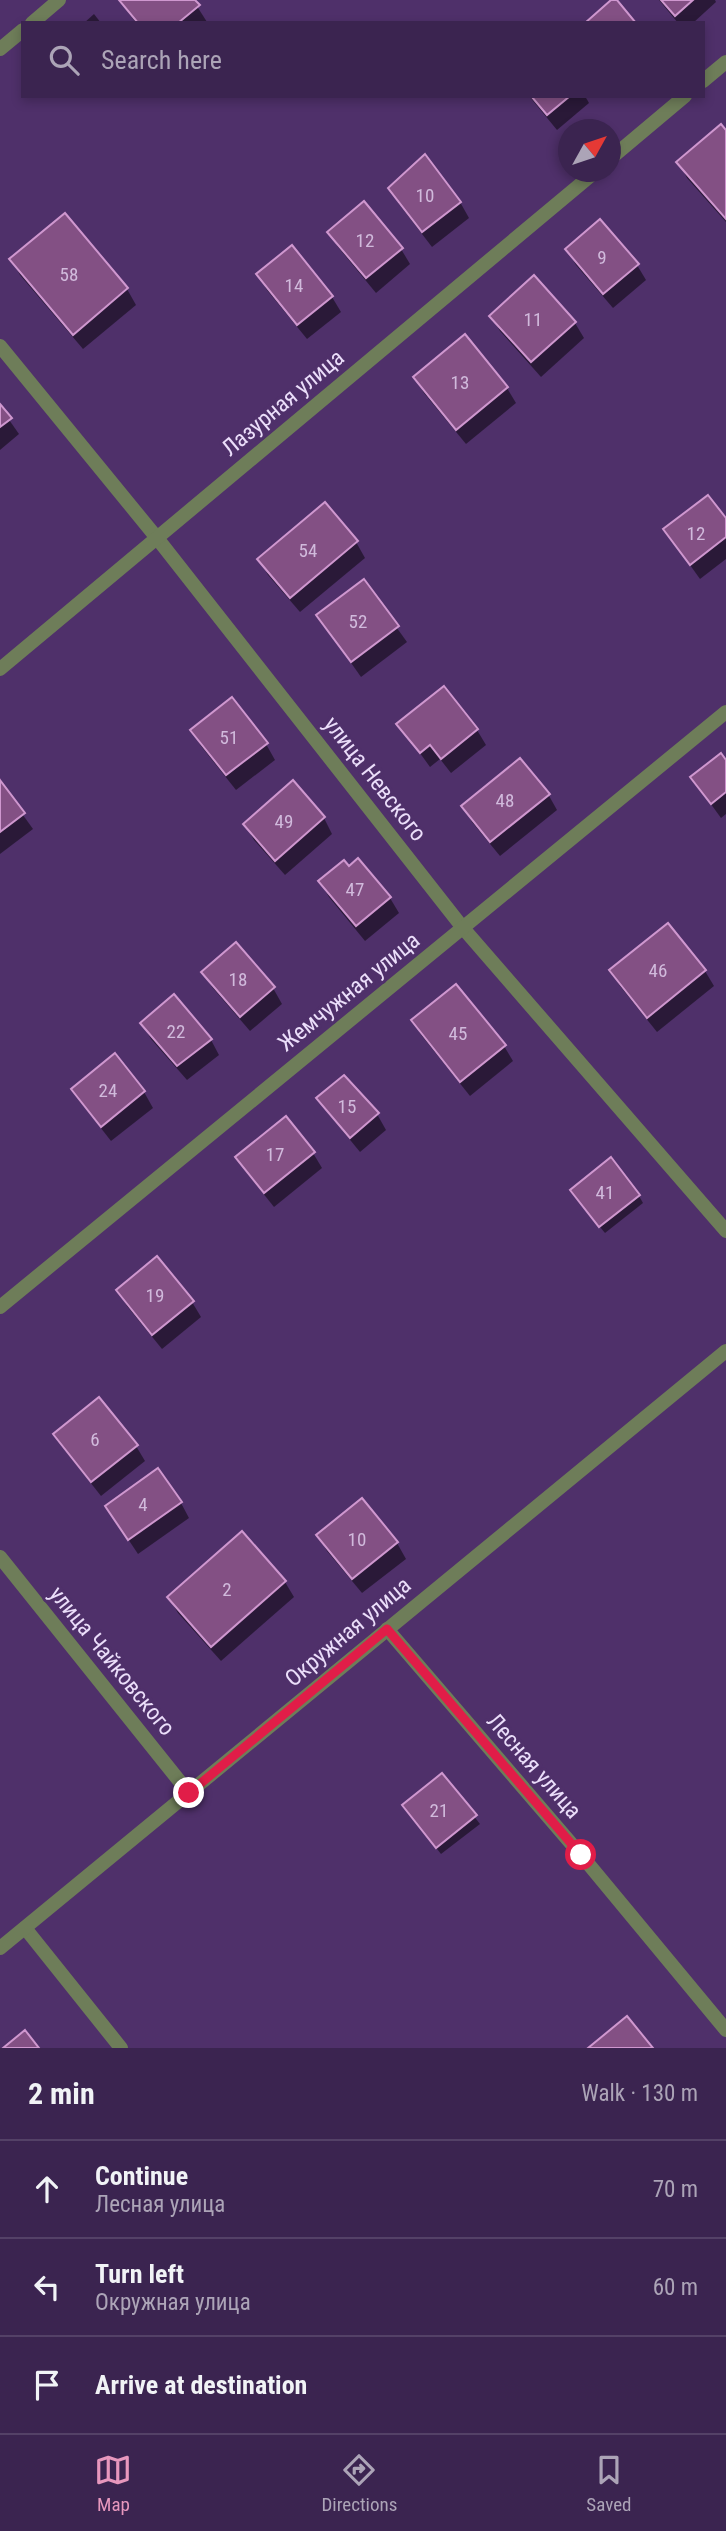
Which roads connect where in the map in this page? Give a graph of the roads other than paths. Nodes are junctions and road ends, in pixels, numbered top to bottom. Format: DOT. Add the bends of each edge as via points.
graph roads {
  1 [pos="59,0"];
  2 [pos="34,21"];
  3 [pos="21,32"];
  4 [pos="0,49"];
  5 [pos="726,62"];
  6 [pos="705,79"];
  7 [pos="683,98"];
  8 [pos="621,150"];
  9 [pos="583,182"];
  10 [pos="0,346"];
  11 [pos="157,538"];
  12 [pos="0,669"];
  13 [pos="726,712"];
  14 [pos="463,928"];
  15 [pos="726,1231"];
  16 [pos="0,1307"];
  17 [pos="726,1351"];
  18 [pos="0,1557"];
  19 [pos="387,1629"];
  20 [pos="189,1793"];
  21 [pos="25,1928"];
  22 [pos="0,1948"];
  23 [pos="726,2030"];
  24 [pos="121,2048"];
  1 -- 2 [label="street"];
  3 -- 4 [label="street"];
  5 -- 6 [label="street"];
  7 -- 8 [label="street"];
  9 -- 11 [label="street, Лазурная улица"];
  10 -- 11 [label="street, улица Невского"];
  11 -- 12 [label="street, Лазурная улица"];
  11 -- 14 [label="street, улица Невского"];
  13 -- 14 [label="street, Жемчужная улица"];
  14 -- 15 [label="street, улица Невского"];
  14 -- 16 [label="street, Жемчужная улица"];
  17 -- 19 [label="street, Окружная улица"];
  18 -- 20 [label="street, улица Чайковского"];
  19 -- 20 [label="street, Окружная улица"];
  19 -- 23 [label="street, Лесная улица"];
  20 -- 21 [label="street, Окружная улица"];
  21 -- 22 [label="street, Окружная улица"];
  21 -- 24 [label="street"];
}
